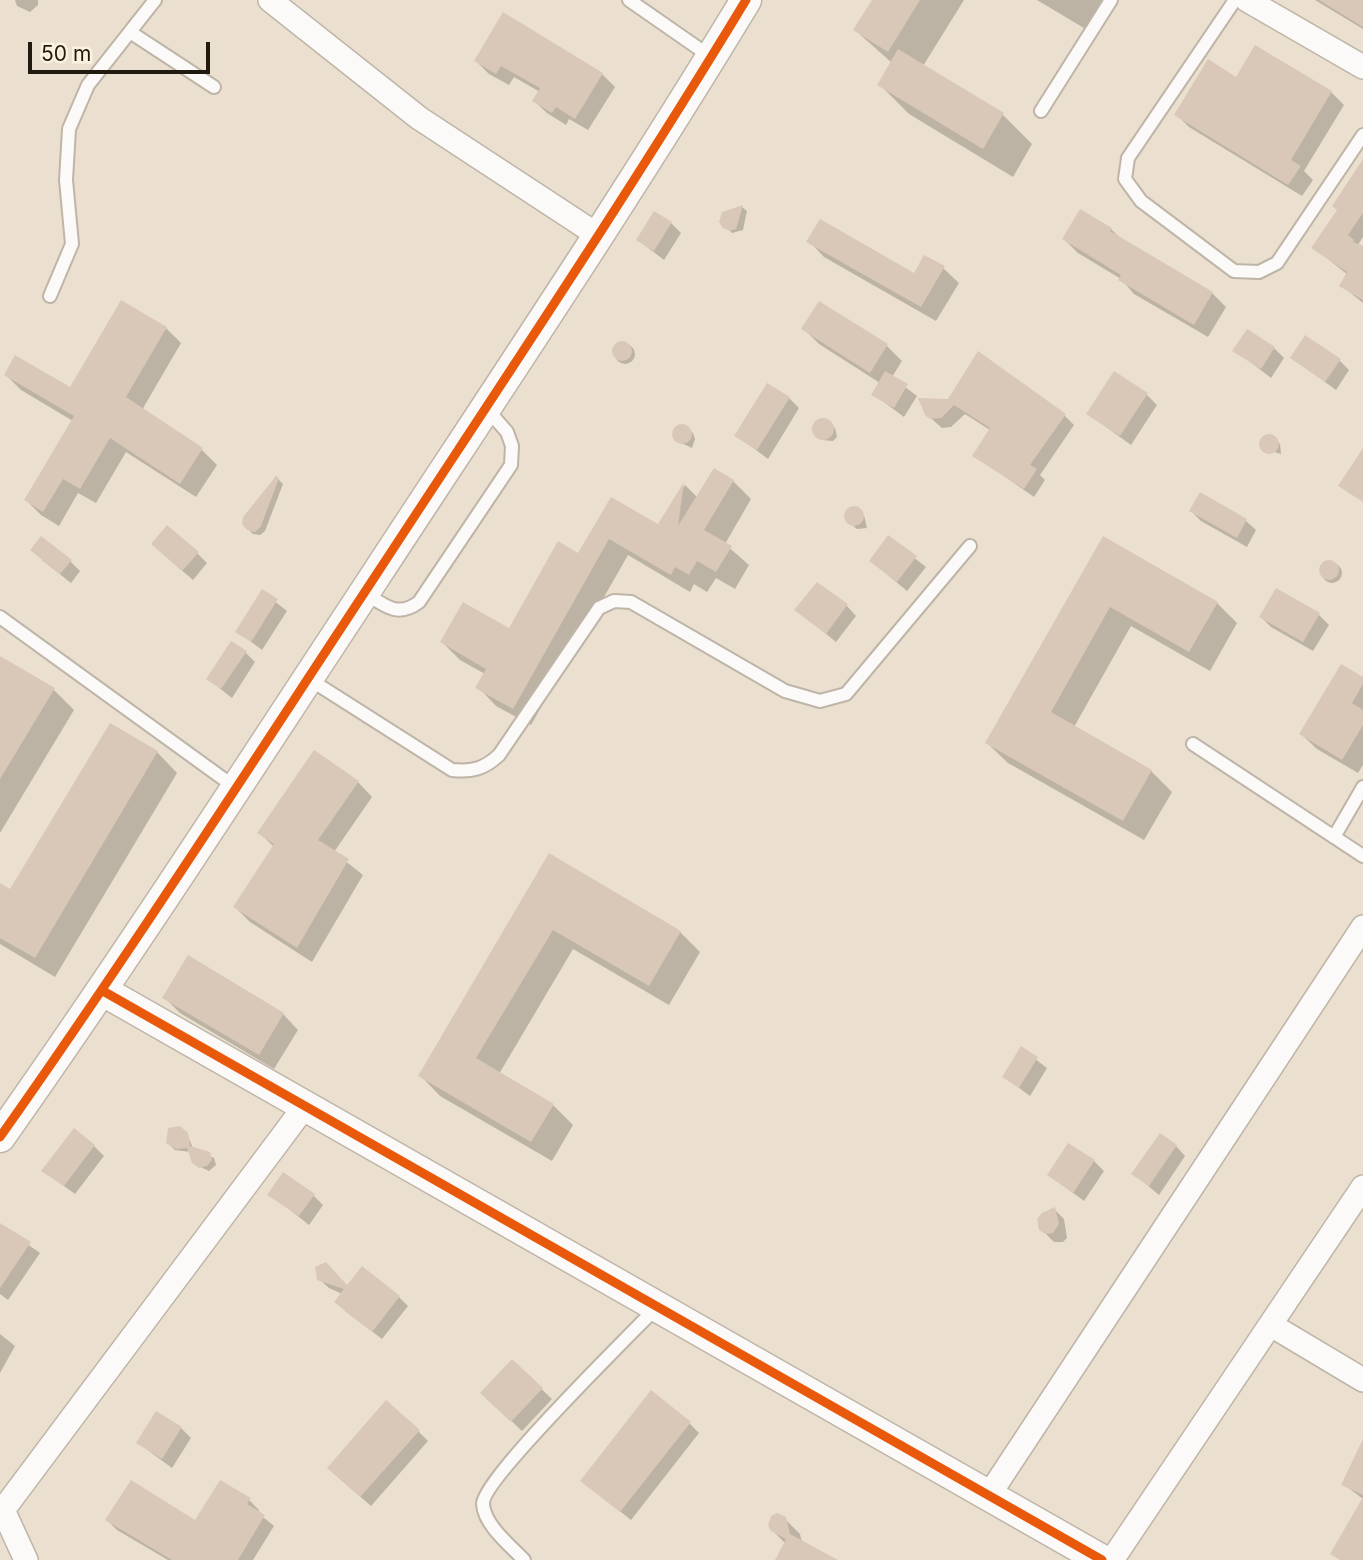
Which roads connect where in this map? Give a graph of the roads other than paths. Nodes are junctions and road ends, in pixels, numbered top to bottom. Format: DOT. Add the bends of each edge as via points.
graph roads {
  1 [pos="155,0"];
  2 [pos="270,0"];
  3 [pos="629,0"];
  4 [pos="746,0"];
  5 [pos="1111,0"];
  6 [pos="1235,0"];
  7 [pos="1247,0"];
  8 [pos="130,32"];
  9 [pos="711,58"];
  10 [pos="1363,67"];
  11 [pos="214,87"];
  12 [pos="1041,111"];
  13 [pos="1363,135"];
  14 [pos="599,236"];
  15 [pos="50,296"];
  16 [pos="486,408"];
  17 [pos="970,546"];
  18 [pos="365,593"];
  19 [pos="0,617"];
  20 [pos="308,679"];
  21 [pos="1193,744"];
  22 [pos="1363,787"];
  23 [pos="236,789"];
  24 [pos="1334,837"];
  25 [pos="1363,856"];
  26 [pos="1363,927"];
  27 [pos="103,991"];
  28 [pos="304,1106"];
  29 [pos="0,1137"];
  30 [pos="1363,1187"];
  31 [pos="657,1307"];
  32 [pos="1270,1325"];
  33 [pos="1363,1380"];
  34 [pos="989,1495"];
  35 [pos="26,1560"];
  36 [pos="524,1560"];
  37 [pos="1102,1560"];
  38 [pos="1112,1560"];
  1 -- 8 [label="lane"];
  2 -- 14 [label="street" via="419,118"];
  3 -- 9 [label="lane"];
  4 -- 9 [label="street"];
  5 -- 12 [label="lane"];
  6 -- 13 [label="lane" via="1128,158 1125,178 1141,201 1234,271 1259,272 1277,263"];
  7 -- 10 [label="street"];
  8 -- 11 [label="lane"];
  8 -- 15 [label="lane" via="88,85 69,129 66,180 72,244"];
  9 -- 14 [label="street"];
  14 -- 16 [label="street"];
  16 -- 18 [label="street"];
  16 -- 18 [label="lane" via="507,432 512,446 511,465 487,503 419,602 391,610"];
  17 -- 20 [label="lane" via="846,694 820,701 785,691 631,602 614,601 599,608 499,755 470,772 452,770"];
  18 -- 20 [label="street"];
  19 -- 23 [label="lane"];
  20 -- 23 [label="street"];
  21 -- 24 [label="lane"];
  22 -- 24 [label="lane"];
  23 -- 27 [label="street"];
  24 -- 25 [label="lane"];
  26 -- 34 [label="street"];
  27 -- 28 [label="street"];
  27 -- 29 [label="street"];
  28 -- 31 [label="street"];
  28 -- 35 [label="street" via="3,1510"];
  30 -- 32 [label="street"];
  31 -- 34 [label="street"];
  31 -- 36 [label="lane" via="488,1490 483,1500 486,1517"];
  32 -- 33 [label="street"];
  32 -- 38 [label="street"];
  34 -- 37 [label="street"];
}
